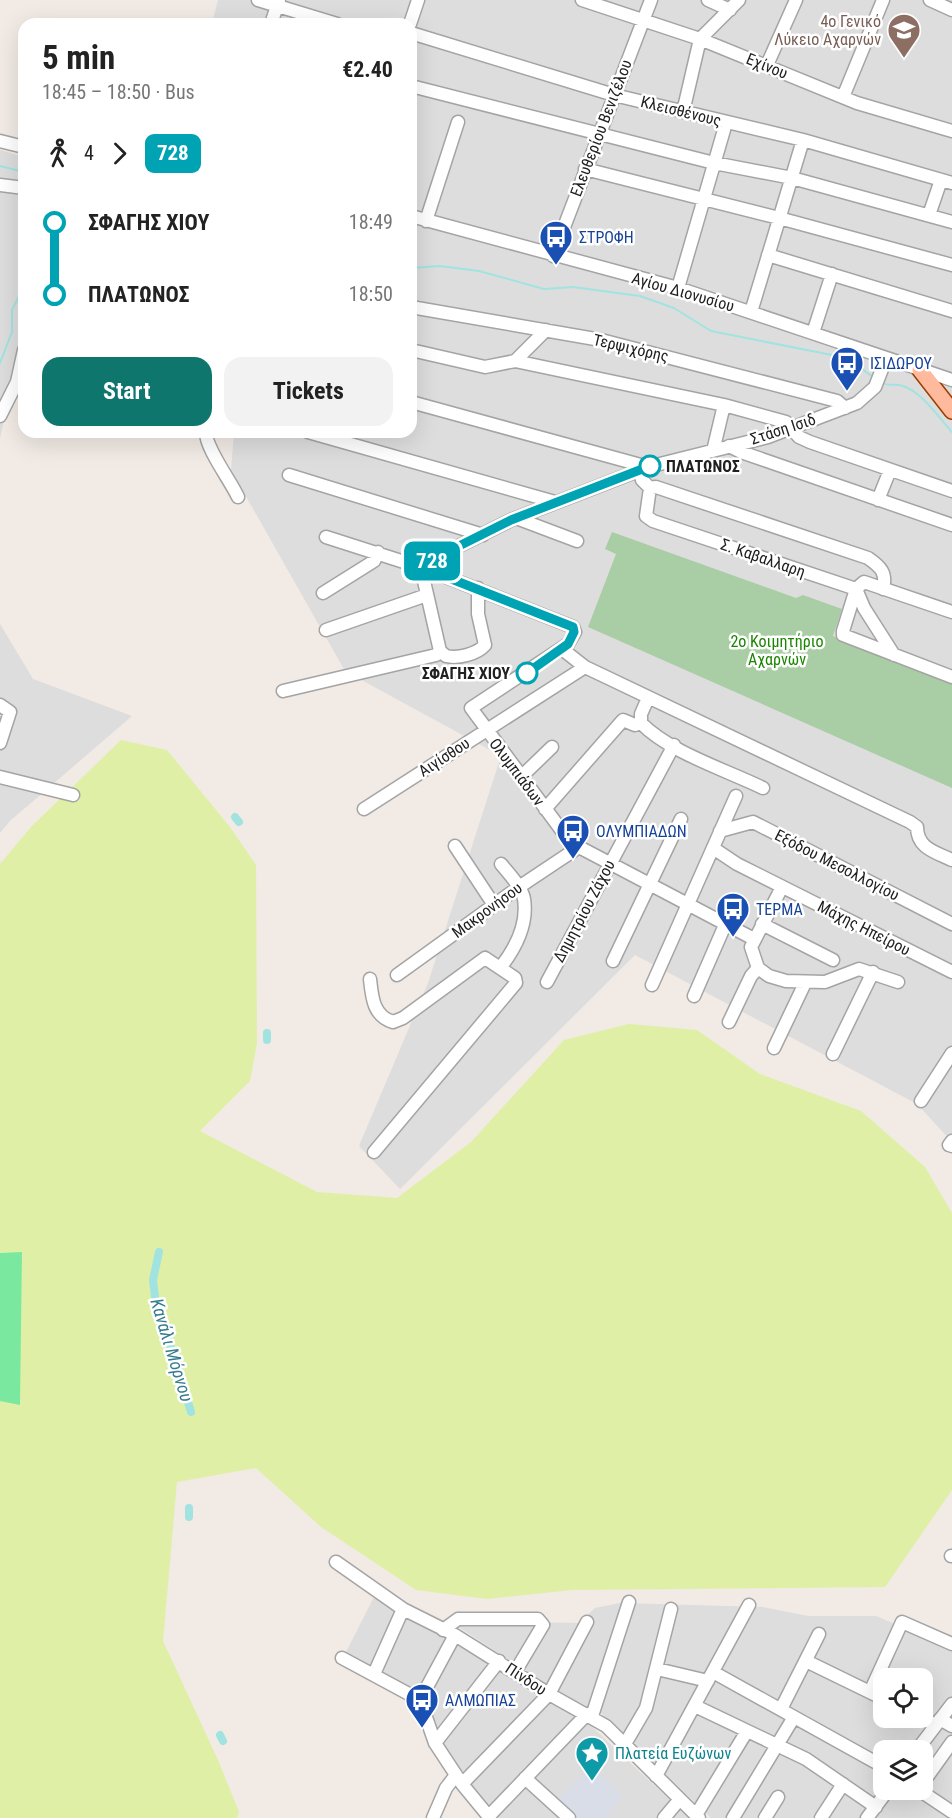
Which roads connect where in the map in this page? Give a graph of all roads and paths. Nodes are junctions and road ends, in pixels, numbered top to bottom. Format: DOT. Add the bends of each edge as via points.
graph roads {
  1 [pos="258,0"];
  2 [pos="418,0"];
  3 [pos="582,0"];
  4 [pos="651,0"];
  5 [pos="708,0"];
  6 [pos="739,0"];
  7 [pos="796,0"];
  8 [pos="883,0"];
  9 [pos="930,0"];
  10 [pos="278,3"];
  11 [pos="730,10"];
  12 [pos="952,10"];
  13 [pos="273,18"];
  14 [pos="320,18"];
  15 [pos="412,18"];
  16 [pos="642,19"];
  17 [pos="417,35"];
  18 [pos="700,39"];
  19 [pos="768,65"];
  20 [pos="417,88"];
  21 [pos="614,95"];
  22 [pos="843,97"];
  23 [pos="683,112"];
  24 [pos="458,122"];
  25 [pos="726,123"];
  26 [pos="952,131"];
  27 [pos="599,135"];
  28 [pos="803,140"];
  29 [pos="0,141"];
  30 [pos="18,146"];
  31 [pos="714,163"];
  32 [pos="585,169"];
  33 [pos="792,178"];
  34 [pos="946,181"];
  35 [pos="0,185"];
  36 [pos="18,187"];
  37 [pos="704,200"];
  38 [pos="929,215"];
  39 [pos="417,218"];
  40 [pos="779,218"];
  41 [pos="426,220"];
  42 [pos="952,222"];
  43 [pos="768,255"];
  44 [pos="553,256"];
  45 [pos="952,265"];
  46 [pos="832,274"];
  47 [pos="678,288"];
  48 [pos="417,309"];
  49 [pos="952,311"];
  50 [pos="751,312"];
  51 [pos="546,330"];
  52 [pos="813,333"];
  53 [pos="417,351"];
  54 [pos="886,359"];
  55 [pos="515,361"];
  56 [pos="920,370"];
  57 [pos="18,377"];
  58 [pos="952,380"];
  59 [pos="417,404"];
  60 [pos="724,405"];
  61 [pos="845,408"];
  62 [pos="952,411"];
  63 [pos="0,416"];
  64 [pos="793,429"];
  65 [pos="206,438"];
  66 [pos="329,438"];
  67 [pos="729,446"];
  68 [pos="713,451"];
  69 [pos="644,468"];
  70 [pos="890,470"];
  71 [pos="289,475"];
  72 [pos="650,488"];
  73 [pos="952,491"];
  74 [pos="238,497"];
  75 [pos="878,500"];
  76 [pos="555,502"];
  77 [pos="516,518"];
  78 [pos="952,525"];
  79 [pos="483,535"];
  80 [pos="326,537"];
  81 [pos="577,541"];
  82 [pos="378,552"];
  83 [pos="426,569"];
  84 [pos="478,588"];
  85 [pos="856,589"];
  86 [pos="884,589"];
  87 [pos="322,593"];
  88 [pos="427,595"];
  89 [pos="952,612"];
  90 [pos="326,630"];
  91 [pos="562,649"];
  92 [pos="440,651"];
  93 [pos="894,655"];
  94 [pos="585,667"];
  95 [pos="952,677"];
  96 [pos="283,691"];
  97 [pos="648,698"];
  98 [pos="0,705"];
  99 [pos="641,723"];
  100 [pos="486,731"];
  101 [pos="0,743"];
  102 [pos="674,746"];
  103 [pos="552,747"];
  104 [pos="0,777"];
  105 [pos="521,777"];
  106 [pos="763,788"];
  107 [pos="73,795"];
  108 [pos="736,796"];
  109 [pos="364,808"];
  110 [pos="544,809"];
  111 [pos="681,819"];
  112 [pos="720,831"];
  113 [pos="455,846"];
  114 [pos="579,848"];
  115 [pos="713,848"];
  116 [pos="952,860"];
  117 [pos="609,862"];
  118 [pos="501,864"];
  119 [pos="649,882"];
  120 [pos="519,887"];
  121 [pos="782,887"];
  122 [pos="687,904"];
  123 [pos="494,905"];
  124 [pos="762,924"];
  125 [pos="952,924"];
  126 [pos="725,926"];
  127 [pos="754,939"];
  128 [pos="833,960"];
  129 [pos="613,961"];
  130 [pos="500,968"];
  131 [pos="758,968"];
  132 [pos="873,972"];
  133 [pos="952,972"];
  134 [pos="397,975"];
  135 [pos="370,979"];
  136 [pos="547,982"];
  137 [pos="898,982"];
  138 [pos="805,983"];
  139 [pos="652,985"];
  140 [pos="694,996"];
  141 [pos="729,1022"];
  142 [pos="774,1048"];
  143 [pos="952,1053"];
  144 [pos="833,1054"];
  145 [pos="921,1101"];
  146 [pos="374,1152"];
  147 [pos="336,1562"];
  148 [pos="629,1602"];
  149 [pos="749,1605"];
  150 [pos="403,1609"];
  151 [pos="671,1609"];
  152 [pos="586,1622"];
  153 [pos="449,1633"];
  154 [pos="819,1634"];
  155 [pos="952,1644"];
  156 [pos="342,1658"];
  157 [pos="499,1661"];
  158 [pos="806,1661"];
  159 [pos="657,1669"];
  160 [pos="515,1672"];
  161 [pos="374,1674"];
  162 [pos="710,1677"];
  163 [pos="870,1692"];
  164 [pos="549,1694"];
  165 [pos="873,1694"];
  166 [pos="420,1700"];
  167 [pos="952,1704"];
  168 [pos="695,1706"];
  169 [pos="781,1709"];
  170 [pos="589,1715"];
  171 [pos="794,1717"];
  172 [pos="933,1721"];
  173 [pos="938,1722"];
  174 [pos="952,1726"];
  175 [pos="747,1731"];
  176 [pos="924,1740"];
  177 [pos="952,1742"];
  178 [pos="435,1743"];
  179 [pos="625,1744"];
  180 [pos="777,1745"];
  181 [pos="873,1761"];
  182 [pos="933,1769"];
  183 [pos="656,1776"];
  184 [pos="525,1778"];
  185 [pos="459,1780"];
  186 [pos="843,1784"];
  187 [pos="778,1797"];
  188 [pos="680,1799"];
  189 [pos="933,1799"];
  190 [pos="881,1800"];
  191 [pos="876,1807"];
  192 [pos="952,1812"];
  193 [pos="489,1817"];
  194 [pos="698,1817"];
  195 [pos="433,1818"];
  196 [pos="569,1818"];
  197 [pos="664,1818"];
  198 [pos="733,1818"];
  199 [pos="765,1818"];
  200 [pos="820,1818"];
  201 [pos="867,1818"];
  1 -- 10 [label="street"];
  2 -- 15 [label="street"];
  3 -- 16 [label="street, Εχίνου"];
  4 -- 16 [label="street, Ελευθερίου Βενιζέλου"];
  5 -- 11 [label="street"];
  6 -- 11 [label="street"];
  7 -- 19 [label="street"];
  8 -- 22 [label="street"];
  9 -- 12 [label="street"];
  10 -- 13 [label="street"];
  10 -- 14 [label="street"];
  11 -- 18 [label="street"];
  16 -- 18 [label="street, Εχίνου"];
  16 -- 21 [label="street, Ελευθερίου Βενιζέλου"];
  17 -- 21 [label="street, Κλεισθένους"];
  18 -- 19 [label="street, Εχίνου"];
  18 -- 23 [label="street"];
  19 -- 22 [label="street, Εχίνου"];
  20 -- 27 [label="street"];
  21 -- 23 [label="street, Κλεισθένους"];
  21 -- 27 [label="street, Ελευθερίου Βενιζέλου"];
  22 -- 26 [label="street, Εχίνου"];
  23 -- 25 [label="street, Κλεισθένους"];
  24 -- 41 [label="street"];
  25 -- 28 [label="street, Κλεισθένους"];
  25 -- 31 [label="street"];
  27 -- 31 [label="street"];
  27 -- 32 [label="street, Ελευθερίου Βενιζέλου"];
  28 -- 33 [label="street"];
  28 -- 34 [label="street, Κλεισθένους"];
  29 -- 30 [label="street"];
  31 -- 33 [label="street"];
  31 -- 37 [label="street"];
  32 -- 37 [label="street"];
  32 -- 44 [label="street, Ελευθερίου Βενιζέλου"];
  33 -- 38 [label="street"];
  33 -- 40 [label="street"];
  34 -- 38 [label="street"];
  35 -- 36 [label="street"];
  37 -- 40 [label="street"];
  37 -- 47 [label="street"];
  38 -- 42 [label="street"];
  39 -- 41 [label="street, Αγίου Διονυσίου"];
  40 -- 43 [label="street"];
  40 -- 45 [label="street"];
  41 -- 44 [label="street, Αγίου Διονυσίου"];
  43 -- 46 [label="street"];
  43 -- 50 [label="street"];
  44 -- 47 [label="street, Αγίου Διονυσίου"];
  46 -- 49 [label="street"];
  46 -- 52 [label="street"];
  47 -- 50 [label="street, Αγίου Διονυσίου"];
  48 -- 51 [label="street, Τερψιχόρης"];
  50 -- 52 [label="street, Αγίου Διονυσίου"];
  51 -- 55 [label="street"];
  51 -- 61 [label="street, Τερψιχόρης" via="676,358 837,401"];
  52 -- 54 [label="street, Αγίου Διονυσίου"];
  53 -- 55 [label="street" via="485,367"];
  54 -- 56 [label="street, Αγίου Διονυσίου"];
  54 -- 61 [label="street, Στάση Ισιδ" via="876,387"];
  55 -- 60 [label="street"];
  56 -- 58 [label="street, Αγίου Διονυσίου"];
  56 -- 62 [label="main road"];
  57 -- 63 [label="street"];
  59 -- 69 [label="street"];
  60 -- 64 [label="street" via="786,422"];
  60 -- 68 [label="street"];
  61 -- 64 [label="street, Στάση Ισιδ"];
  64 -- 67 [label="street, Στάση Ισιδ"];
  64 -- 70 [label="street" via="810,442"];
  65 -- 74 [label="street"];
  66 -- 76 [label="street"];
  67 -- 68 [label="street, Στάση Ισιδ"];
  67 -- 75 [label="street"];
  68 -- 69 [label="street, Στάση Ισιδ"];
  69 -- 72 [label="street" via="642,480"];
  69 -- 76 [label="street, Στάση Ισιδ"];
  70 -- 73 [label="street"];
  70 -- 75 [label="street"];
  71 -- 79 [label="street"];
  72 -- 85 [label="street, Σ. Καβαλλαρη" via="645,510 653,520"];
  72 -- 86 [label="street" via="868,558 881,567"];
  75 -- 78 [label="street"];
  76 -- 77 [label="street, Στάση Ισιδ"];
  77 -- 79 [label="street, Στάση Ισιδ"];
  77 -- 81 [label="street"];
  79 -- 83 [label="street, Στάση Ισιδ" via="435,558"];
  80 -- 82 [label="street"];
  82 -- 83 [label="street"];
  82 -- 87 [label="street" via="374,561"];
  83 -- 84 [label="street"];
  83 -- 88 [label="street"];
  84 -- 91 [label="street" via="573,627 572,638"];
  84 -- 92 [label="street" via="478,614 485,645 460,656 446,656"];
  85 -- 86 [label="street" via="864,582"];
  85 -- 93 [label="street" via="864,609"];
  85 -- 93 [label="street" via="843,635"];
  86 -- 89 [label="street"];
  88 -- 90 [label="street"];
  88 -- 92 [label="street"];
  91 -- 94 [label="street"];
  91 -- 100 [label="street, Ολυμπιάδων" via="471,708"];
  92 -- 96 [label="street"];
  93 -- 95 [label="street"];
  94 -- 97 [label="street"];
  94 -- 100 [label="street, Αιγίσθου"];
  97 -- 99 [label="street"];
  97 -- 116 [label="street" via="910,822 917,827 921,844"];
  98 -- 101 [label="street" via="10,712"];
  99 -- 102 [label="street"];
  99 -- 110 [label="street" via="623,720"];
  100 -- 105 [label="street, Ολυμπιάδων"];
  100 -- 109 [label="street, Αιγίσθου"];
  102 -- 106 [label="street"];
  102 -- 117 [label="street, Δημητρίου Ζάχου"];
  103 -- 105 [label="street"];
  104 -- 107 [label="street"];
  105 -- 110 [label="street, Ολυμπιάδων"];
  108 -- 112 [label="street"];
  110 -- 114 [label="street, Ολυμπιάδων"];
  111 -- 119 [label="street"];
  112 -- 115 [label="street"];
  112 -- 125 [label="street, Εξόδου Μεσολλογίου" via="753,822"];
  113 -- 123 [label="street"];
  114 -- 117 [label="street, Ολυμπιάδων"];
  114 -- 120 [label="street, Μακρονήσου"];
  115 -- 121 [label="street, Μάχης Ηπείρου"];
  115 -- 122 [label="street"];
  117 -- 119 [label="street, Ολυμπιάδων"];
  117 -- 136 [label="street, Δημητρίου Ζάχου"];
  118 -- 120 [label="street"];
  119 -- 122 [label="street, Ολυμπιάδων"];
  119 -- 129 [label="street"];
  120 -- 123 [label="street, Μακρονήσου"];
  120 -- 130 [label="street" via="524,898 524,919 519,940"];
  121 -- 124 [label="street"];
  121 -- 133 [label="street, Μάχης Ηπείρου"];
  122 -- 126 [label="street, Ολυμπιάδων"];
  122 -- 139 [label="street"];
  123 -- 134 [label="street, Μακρονήσου"];
  124 -- 127 [label="street"];
  124 -- 128 [label="street"];
  126 -- 127 [label="street, Ολυμπιάδων"];
  126 -- 140 [label="street"];
  127 -- 131 [label="street" via="751,947"];
  130 -- 135 [label="street" via="485,958 393,1022 378,1014"];
  130 -- 146 [label="street" via="516,982"];
  131 -- 138 [label="street" via="769,976"];
  131 -- 141 [label="street"];
  132 -- 137 [label="street"];
  132 -- 138 [label="street" via="859,969 837,979"];
  132 -- 144 [label="street"];
  138 -- 142 [label="street"];
  143 -- 145 [label="street"];
  147 -- 150 [label="street, Πίνδου"];
  148 -- 170 [label="street"];
  149 -- 162 [label="street"];
  150 -- 153 [label="street, Πίνδου"];
  150 -- 161 [label="street"];
  151 -- 159 [label="street"];
  152 -- 164 [label="street"];
  153 -- 157 [label="street, Πίνδου"];
  153 -- 160 [label="street" via="458,1619 538,1619 543,1625"];
  153 -- 166 [label="street"];
  154 -- 158 [label="street"];
  155 -- 163 [label="street" via="902,1622"];
  156 -- 161 [label="street"];
  157 -- 160 [label="street, Πίνδου"];
  157 -- 178 [label="street"];
  158 -- 163 [label="street"];
  158 -- 169 [label="street"];
  159 -- 162 [label="street"];
  159 -- 179 [label="street" via="646,1708"];
  160 -- 164 [label="street, Πίνδου"];
  161 -- 166 [label="street"];
  162 -- 168 [label="street"];
  162 -- 169 [label="street"];
  163 -- 165 [label="street"];
  164 -- 170 [label="street, Πίνδου"];
  164 -- 185 [label="street"];
  166 -- 178 [label="street"];
  167 -- 173 [label="street"];
  168 -- 175 [label="street"];
  168 -- 183 [label="street"];
  169 -- 171 [label="street"];
  170 -- 179 [label="street, Πίνδου"];
  170 -- 184 [label="street"];
  171 -- 180 [label="street"];
  171 -- 181 [label="street"];
  172 -- 173 [label="street"];
  173 -- 174 [label="street"];
  173 -- 176 [label="street"];
  175 -- 180 [label="street"];
  175 -- 194 [label="street"];
  177 -- 182 [label="street"];
  178 -- 185 [label="street"];
  179 -- 183 [label="street, Πίνδου"];
  180 -- 186 [label="street"];
  180 -- 198 [label="street"];
  183 -- 188 [label="street, Πίνδου"];
  184 -- 193 [label="street"];
  184 -- 196 [label="street"];
  185 -- 193 [label="street"];
  185 -- 195 [label="street" via="446,1788"];
  186 -- 191 [label="street"];
  186 -- 200 [label="street"];
  187 -- 199 [label="street"];
  188 -- 194 [label="street, Πίνδου"];
  188 -- 197 [label="street"];
  189 -- 192 [label="street"];
  190 -- 191 [label="street"];
  191 -- 201 [label="street"];
}
